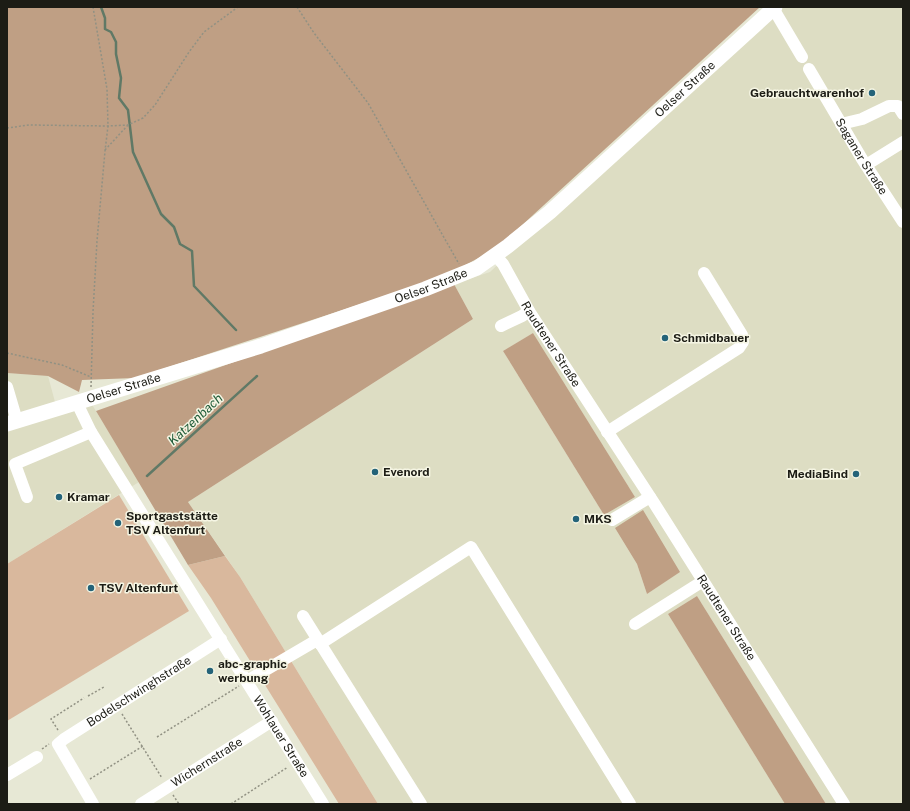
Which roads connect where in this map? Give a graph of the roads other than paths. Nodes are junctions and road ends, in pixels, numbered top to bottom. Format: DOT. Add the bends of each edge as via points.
graph roads {
  1 [pos="774,8"];
  2 [pos="802,57"];
  3 [pos="809,69"];
  4 [pos="903,114"];
  5 [pos="841,124"];
  6 [pos="903,142"];
  7 [pos="866,165"];
  8 [pos="898,204"];
  9 [pos="903,222"];
  10 [pos="496,256"];
  11 [pos="704,273"];
  12 [pos="530,311"];
  13 [pos="501,326"];
  14 [pos="7,387"];
  15 [pos="84,401"];
  16 [pos="12,422"];
  17 [pos="91,432"];
  18 [pos="607,432"];
  19 [pos="27,497"];
  20 [pos="650,497"];
  21 [pos="612,520"];
  22 [pos="703,581"];
  23 [pos="303,616"];
  24 [pos="635,624"];
  25 [pos="221,639"];
  26 [pos="319,642"];
  27 [pos="247,681"];
  28 [pos="272,721"];
  29 [pos="37,757"];
  30 [pos="7,775"];
  31 [pos="93,804"];
  32 [pos="141,804"];
  33 [pos="323,804"];
  34 [pos="421,804"];
  35 [pos="630,804"];
  36 [pos="844,804"];
  1 -- 2 [label="street"];
  1 -- 10 [label="main road, Oelser Straße" via="565,199"];
  3 -- 5 [label="street, Saganer Straße"];
  4 -- 5 [label="street" via="898,106 889,106"];
  5 -- 7 [label="street, Saganer Straße"];
  6 -- 7 [label="street"];
  7 -- 8 [label="street, Saganer Straße"];
  8 -- 9 [label="street, Saganer Straße"];
  10 -- 12 [label="street, Raudtener Straße"];
  10 -- 15 [label="main road, Oelser Straße" via="465,274 350,316"];
  11 -- 18 [label="street" via="742,335 743,342 739,348"];
  12 -- 13 [label="street"];
  12 -- 18 [label="street, Raudtener Straße"];
  14 -- 16 [label="street"];
  15 -- 16 [label="main road, Oelser Straße"];
  15 -- 17 [label="street, Wohlauer Straße"];
  17 -- 19 [label="street" via="15,464"];
  17 -- 25 [label="street, Wohlauer Straße"];
  18 -- 20 [label="street, Raudtener Straße"];
  20 -- 21 [label="street"];
  20 -- 22 [label="street, Raudtener Straße"];
  22 -- 24 [label="street"];
  22 -- 36 [label="street, Raudtener Straße"];
  23 -- 26 [label="street"];
  25 -- 27 [label="street, Wohlauer Straße"];
  25 -- 31 [label="street, Bodelschwinghstraße" via="61,742"];
  26 -- 27 [label="street"];
  26 -- 34 [label="street"];
  26 -- 35 [label="street" via="471,547"];
  27 -- 28 [label="street, Wohlauer Straße"];
  28 -- 32 [label="street, Wichernstraße"];
  28 -- 33 [label="street, Wohlauer Straße"];
  29 -- 30 [label="street"];
}
